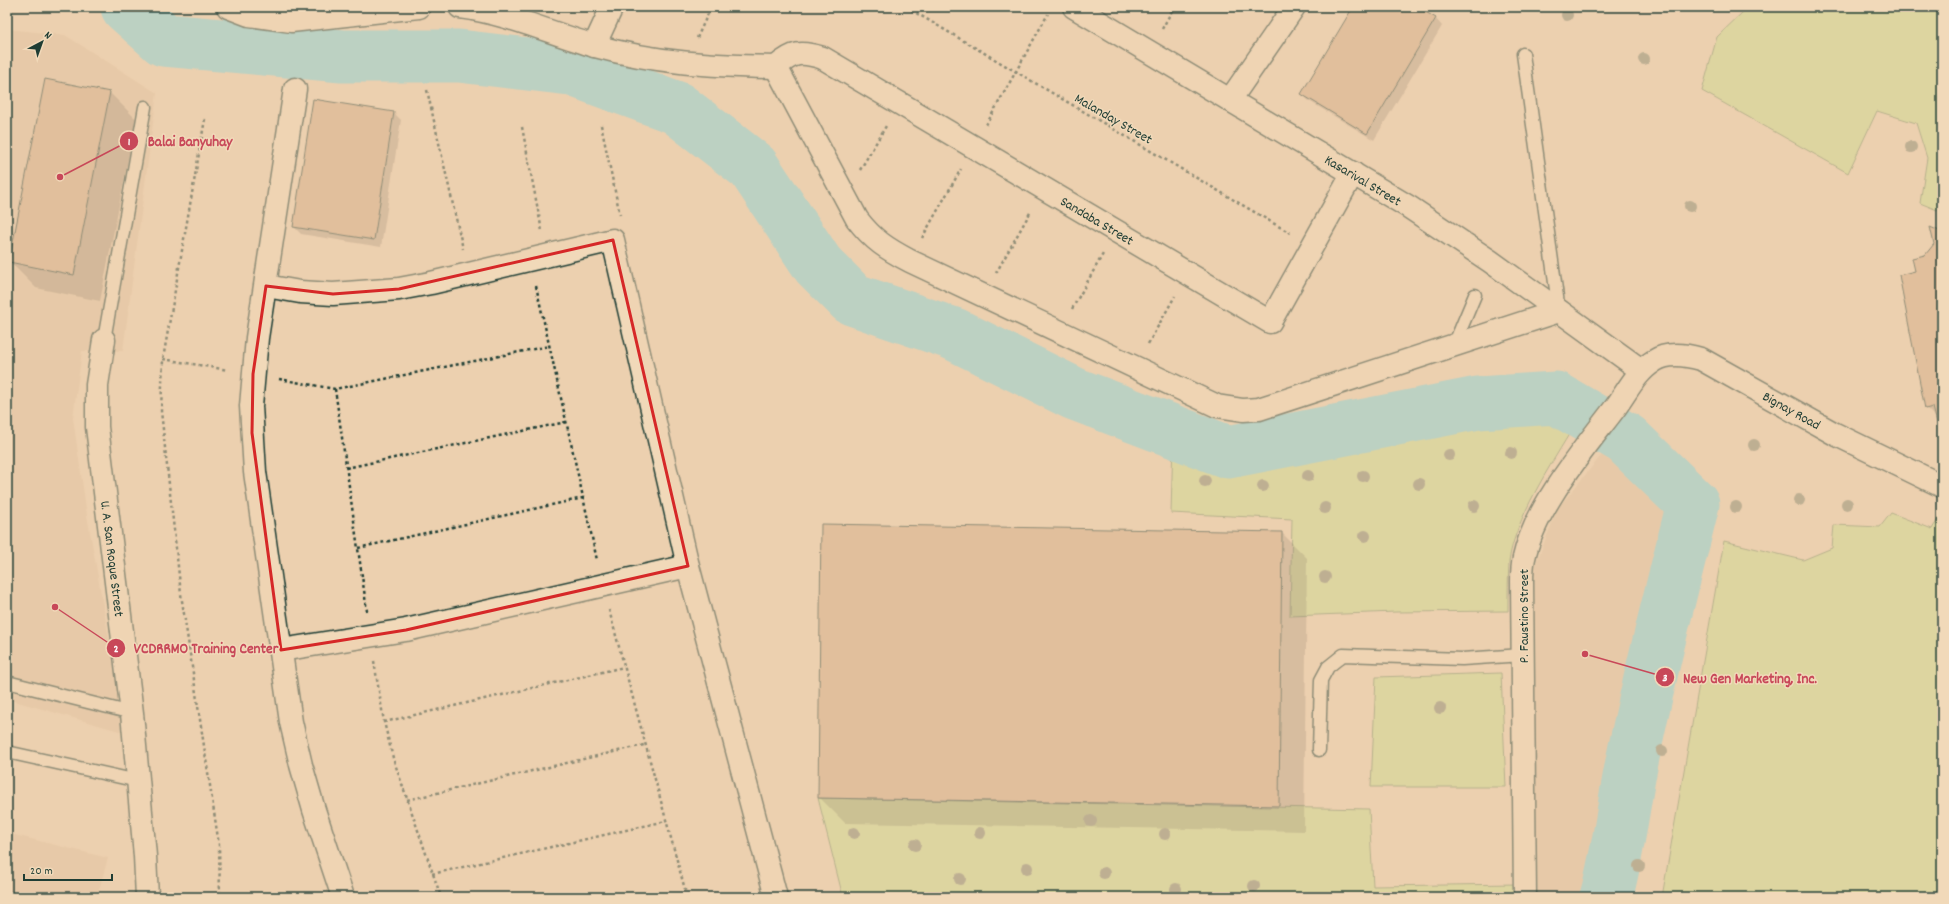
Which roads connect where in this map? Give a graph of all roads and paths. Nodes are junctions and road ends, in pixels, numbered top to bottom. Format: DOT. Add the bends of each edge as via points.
graph roads {
  1 [pos="228,7"];
  2 [pos="419,7"];
  3 [pos="460,7"];
  4 [pos="612,7"];
  5 [pos="906,7"];
  6 [pos="1074,7"];
  7 [pos="1294,7"];
  8 [pos="1049,14"];
  9 [pos="594,46"];
  10 [pos="1523,54"];
  11 [pos="776,67"];
  12 [pos="1016,72"];
  13 [pos="295,89"];
  14 [pos="427,90"];
  15 [pos="1230,100"];
  16 [pos="900,103"];
  17 [pos="145,107"];
  18 [pos="205,119"];
  19 [pos="602,125"];
  20 [pos="522,127"];
  21 [pos="973,146"];
  22 [pos="1353,173"];
  23 [pos="1044,188"];
  24 [pos="845,196"];
  25 [pos="1116,231"];
  26 [pos="613,240"];
  27 [pos="1312,246"];
  28 [pos="538,258"];
  29 [pos="910,261"];
  30 [pos="1188,274"];
  31 [pos="468,275"];
  32 [pos="266,286"];
  33 [pos="1475,295"];
  34 [pos="984,296"];
  35 [pos="1559,311"];
  36 [pos="1059,332"];
  37 [pos="104,340"];
  38 [pos="1454,345"];
  39 [pos="549,346"];
  40 [pos="162,359"];
  41 [pos="1135,367"];
  42 [pos="1641,370"];
  43 [pos="253,374"];
  44 [pos="335,389"];
  45 [pos="566,422"];
  46 [pos="346,468"];
  47 [pos="1942,486"];
  48 [pos="583,498"];
  49 [pos="358,548"];
  50 [pos="688,566"];
  51 [pos="602,585"];
  52 [pos="370,636"];
  53 [pos="281,650"];
  54 [pos="1522,655"];
  55 [pos="624,667"];
  56 [pos="7,682"];
  57 [pos="132,713"];
  58 [pos="384,722"];
  59 [pos="644,745"];
  60 [pos="1319,750"];
  61 [pos="7,752"];
  62 [pos="138,781"];
  63 [pos="407,800"];
  64 [pos="666,821"];
  65 [pos="432,874"];
  66 [pos="686,896"];
  67 [pos="147,897"];
  68 [pos="220,897"];
  69 [pos="343,897"];
  70 [pos="441,897"];
  71 [pos="681,897"];
  72 [pos="776,897"];
  73 [pos="1525,897"];
  1 -- 2 [label="street" via="270,19 291,20"];
  3 -- 9 [label="street" via="509,17"];
  4 -- 9 [label="street"];
  5 -- 12 [label="path, Malanday Street"];
  6 -- 15 [label="street, Kasarival Street"];
  7 -- 15 [label="street"];
  8 -- 12 [label="path"];
  9 -- 11 [label="street" via="686,64"];
  10 -- 35 [label="lane"];
  11 -- 16 [label="street, Sandaba Street" via="797,53 810,54 823,58"];
  11 -- 24 [label="street"];
  12 -- 21 [label="path"];
  12 -- 27 [label="path, Malanday Street"];
  13 -- 32 [label="street"];
  14 -- 31 [label="path"];
  15 -- 22 [label="street, Kasarival Street"];
  16 -- 21 [label="street, Sandaba Street"];
  16 -- 24 [label="path"];
  17 -- 37 [label="lane"];
  18 -- 40 [label="path"];
  19 -- 26 [label="path" via="620,214 620,225"];
  20 -- 28 [label="path"];
  21 -- 23 [label="street, Sandaba Street"];
  21 -- 29 [label="path"];
  22 -- 27 [label="street, Sandaba Street"];
  22 -- 35 [label="street, Kasarival Street" via="1448,232"];
  23 -- 25 [label="street, Sandaba Street"];
  23 -- 34 [label="path"];
  24 -- 29 [label="street" via="868,234 885,248"];
  25 -- 30 [label="street, Sandaba Street"];
  25 -- 36 [label="path"];
  26 -- 28 [label="street"];
  26 -- 50 [label="street"];
  27 -- 30 [label="street, Sandaba Street" via="1270,322"];
  28 -- 31 [label="street"];
  28 -- 39 [label="path"];
  29 -- 34 [label="street"];
  30 -- 41 [label="path"];
  31 -- 32 [label="street" via="431,283 333,294"];
  32 -- 43 [label="street"];
  33 -- 38 [label="lane"];
  34 -- 36 [label="street"];
  35 -- 38 [label="street"];
  35 -- 42 [label="street, Kasarival Street"];
  36 -- 41 [label="street"];
  37 -- 57 [label="street, U. A. San Roque Street" via="97,385 97,428"];
  38 -- 41 [label="street" via="1259,409 1243,410 1217,406"];
  39 -- 44 [label="path"];
  39 -- 45 [label="path"];
  40 -- 43 [label="path"];
  40 -- 68 [label="path" via="161,411 180,594 219,845"];
  42 -- 47 [label="street, Bignay Road" via="1655,360 1676,355 1701,359 1835,434"];
  42 -- 54 [label="street, P. Faustino Street" via="1550,498 1532,536 1524,558"];
  43 -- 44 [label="path"];
  43 -- 53 [label="street" via="255,472"];
  44 -- 46 [label="path"];
  45 -- 46 [label="path"];
  45 -- 48 [label="path"];
  46 -- 49 [label="path"];
  48 -- 49 [label="path"];
  48 -- 51 [label="path"];
  49 -- 52 [label="path"];
  50 -- 51 [label="street"];
  50 -- 72 [label="street"];
  51 -- 52 [label="street"];
  51 -- 55 [label="path"];
  52 -- 53 [label="street"];
  52 -- 58 [label="path"];
  53 -- 69 [label="street" via="291,722 301,765"];
  54 -- 60 [label="lane" via="1462,659 1343,655 1328,667 1321,680"];
  54 -- 73 [label="street, P. Faustino Street"];
  55 -- 58 [label="path"];
  55 -- 59 [label="path"];
  56 -- 57 [label="lane"];
  57 -- 62 [label="street, U. A. San Roque Street"];
  58 -- 63 [label="path"];
  59 -- 63 [label="path"];
  59 -- 64 [label="path"];
  61 -- 62 [label="lane"];
  62 -- 67 [label="street, U. A. San Roque Street"];
  63 -- 65 [label="path"];
  64 -- 65 [label="path"];
  64 -- 66 [label="path"];
  65 -- 70 [label="path"];
  66 -- 71 [label="path"];
}
